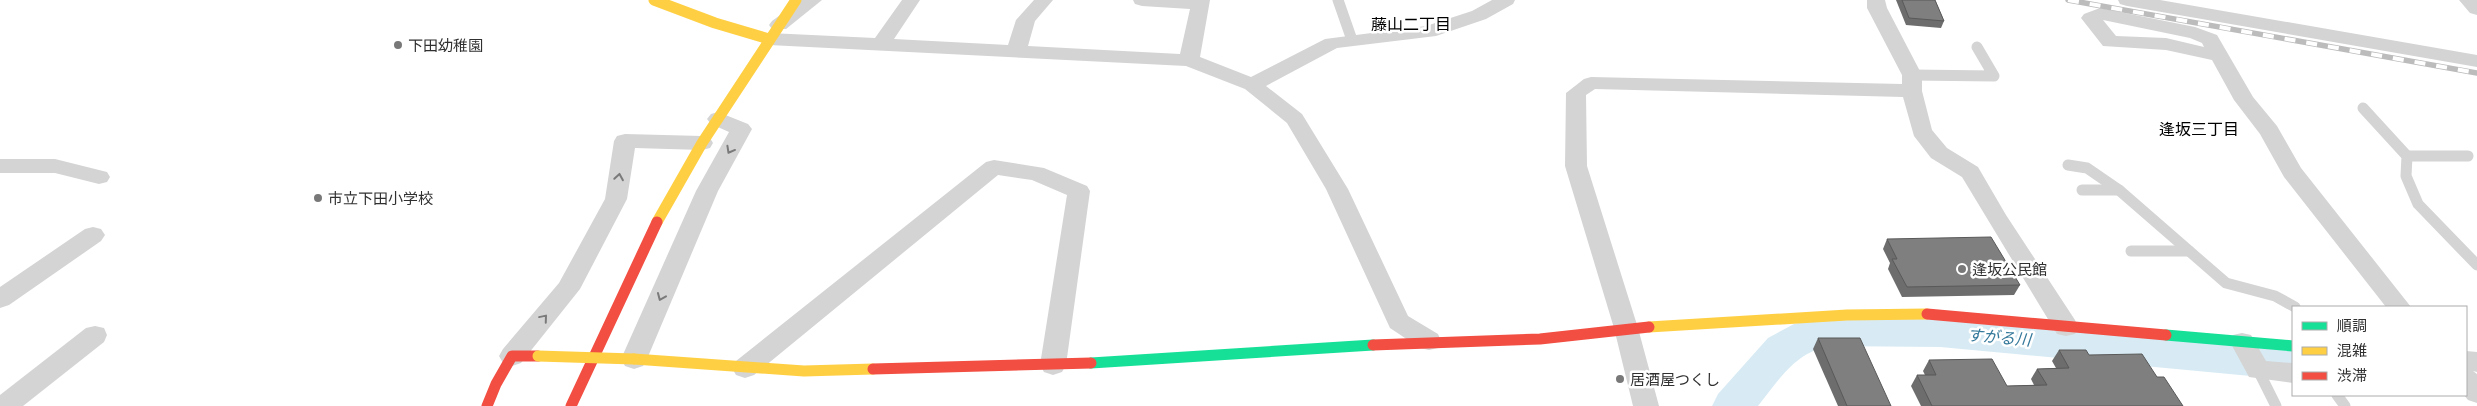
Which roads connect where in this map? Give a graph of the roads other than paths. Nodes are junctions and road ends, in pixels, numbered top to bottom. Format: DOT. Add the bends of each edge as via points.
graph roads {
  1 [pos="796,0"];
  2 [pos="813,0"];
  3 [pos="911,0"];
  4 [pos="1044,0"];
  5 [pos="1142,0"];
  6 [pos="1338,0"];
  7 [pos="1506,0"];
  8 [pos="1876,0"];
  9 [pos="2127,0"];
  10 [pos="2468,0"];
  11 [pos="662,1"];
  12 [pos="1201,2"];
  13 [pos="2193,6"];
  14 [pos="2477,8"];
  15 [pos="774,32"];
  16 [pos="1352,40"];
  17 [pos="881,44"];
  18 [pos="1977,47"];
  19 [pos="1016,51"];
  20 [pos="2219,56"];
  21 [pos="1188,60"];
  22 [pos="2477,61"];
  23 [pos="1912,83"];
  24 [pos="1252,85"];
  25 [pos="2363,108"];
  26 [pos="718,119"];
  27 [pos="702,143"];
  28 [pos="2407,156"];
  29 [pos="2468,156"];
  30 [pos="2068,165"];
  31 [pos="0,166"];
  32 [pos="99,178"];
  33 [pos="2082,190"];
  34 [pos="2119,190"];
  35 [pos="93,235"];
  36 [pos="2131,251"];
  37 [pos="2189,251"];
  38 [pos="2477,265"];
  39 [pos="0,300"];
  40 [pos="2293,306"];
  41 [pos="2398,306"];
  42 [pos="2066,327"];
  43 [pos="1626,328"];
  44 [pos="95,335"];
  45 [pos="1429,341"];
  46 [pos="2292,346"];
  47 [pos="512,356"];
  48 [pos="2251,358"];
  49 [pos="634,359"];
  50 [pos="1053,365"];
  51 [pos="745,368"];
  52 [pos="2292,373"];
  53 [pos="5,406"];
  54 [pos="488,406"];
  55 [pos="571,406"];
  56 [pos="1646,406"];
  57 [pos="2276,406"];
  1 -- 15 [label="street"];
  2 -- 15 [label="street"];
  3 -- 17 [label="street"];
  4 -- 19 [label="street" via="1026,20"];
  5 -- 12 [label="street"];
  6 -- 16 [label="lane"];
  7 -- 16 [label="street" via="1479,14 1429,32"];
  8 -- 23 [label="street"];
  9 -- 13 [label="street"];
  10 -- 14 [label="street"];
  11 -- 15 [label="street" via="715,23"];
  12 -- 21 [label="street"];
  13 -- 22 [label="street"];
  15 -- 17 [label="street"];
  15 -- 26 [label="street"];
  16 -- 24 [label="street" via="1332,43"];
  17 -- 19 [label="street"];
  18 -- 23 [label="lane" via="1994,76"];
  19 -- 21 [label="street"];
  20 -- 20 [label="street" via="2166,44 2110,42 2091,18 2100,14 2195,33 2210,39"];
  20 -- 41 [label="street" via="2292,172"];
  21 -- 24 [label="street"];
  23 -- 42 [label="street" via="1922,131 1939,153 1970,172"];
  23 -- 43 [label="street" via="1591,83 1576,93 1576,166"];
  24 -- 45 [label="street" via="1295,119 1338,189 1399,322"];
  25 -- 28 [label="lane"];
  26 -- 27 [label="street"];
  26 -- 49 [label="street, one-way" via="741,129 707,191"];
  47 -- 27 [label="street, one-way" via="573,281 616,199 626,141"];
  27 -- 55 [label="street" via="661,213"];
  28 -- 29 [label="lane"];
  28 -- 38 [label="lane" via="2406,176 2418,204"];
  30 -- 34 [label="lane" via="2087,168"];
  31 -- 32 [label="street" via="55,166"];
  33 -- 34 [label="lane"];
  34 -- 37 [label="lane"];
  35 -- 39 [label="street"];
  36 -- 37 [label="lane"];
  37 -- 40 [label="lane" via="2226,283 2275,296"];
  42 -- 43 [label="street" via="1927,314 1847,315"];
  42 -- 48 [label="street"];
  43 -- 45 [label="street" via="1540,339"];
  43 -- 56 [label="street"];
  44 -- 53 [label="street"];
  45 -- 50 [label="street"];
  46 -- 48 [label="street"];
  47 -- 49 [label="street, bridge"];
  47 -- 54 [label="street"];
  48 -- 52 [label="street"];
  48 -- 57 [label="lane"];
  49 -- 51 [label="street"];
  50 -- 51 [label="street" via="804,371"];
  50 -- 51 [label="street" via="1079,191 1036,173 994,167"];
}
